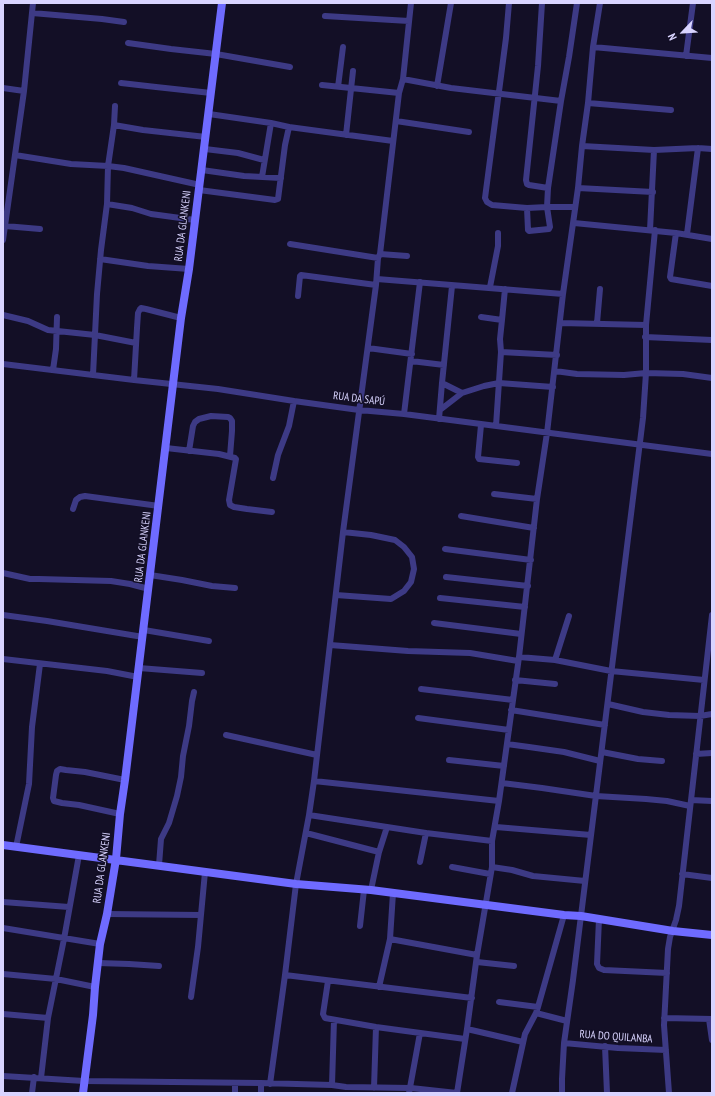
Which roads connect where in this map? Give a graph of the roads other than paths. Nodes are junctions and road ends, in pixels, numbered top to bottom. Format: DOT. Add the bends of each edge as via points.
graph roads {
  1 [pos="32,3"];
  2 [pos="222,3"];
  3 [pos="411,3"];
  4 [pos="451,3"];
  5 [pos="508,3"];
  6 [pos="542,3"];
  7 [pos="576,3"];
  8 [pos="600,3"];
  9 [pos="693,3"];
  10 [pos="32,13"];
  11 [pos="325,16"];
  12 [pos="409,21"];
  13 [pos="124,22"];
  14 [pos="128,43"];
  15 [pos="343,47"];
  16 [pos="593,47"];
  17 [pos="216,54"];
  18 [pos="686,56"];
  19 [pos="712,58"];
  20 [pos="290,67"];
  21 [pos="353,71"];
  22 [pos="403,79"];
  23 [pos="121,83"];
  24 [pos="322,85"];
  25 [pos="338,86"];
  26 [pos="437,86"];
  27 [pos="3,88"];
  28 [pos="352,88"];
  29 [pos="24,91"];
  30 [pos="211,93"];
  31 [pos="399,94"];
  32 [pos="498,94"];
  33 [pos="534,98"];
  34 [pos="561,101"];
  35 [pos="588,103"];
  36 [pos="115,106"];
  37 [pos="672,110"];
  38 [pos="209,114"];
  39 [pos="396,121"];
  40 [pos="272,123"];
  41 [pos="114,125"];
  42 [pos="289,127"];
  43 [pos="470,132"];
  44 [pos="346,135"];
  45 [pos="206,136"];
  46 [pos="393,141"];
  47 [pos="582,146"];
  48 [pos="204,148"];
  49 [pos="698,148"];
  50 [pos="712,149"];
  51 [pos="654,150"];
  52 [pos="15,155"];
  53 [pos="264,160"];
  54 [pos="108,166"];
  55 [pos="202,170"];
  56 [pos="262,177"];
  57 [pos="281,178"];
  58 [pos="199,188"];
  59 [pos="548,188"];
  60 [pos="578,188"];
  61 [pos="653,192"];
  62 [pos="6,200"];
  63 [pos="107,204"];
  64 [pos="547,207"];
  65 [pos="575,207"];
  66 [pos="527,208"];
  67 [pos="195,220"];
  68 [pos="574,223"];
  69 [pos="5,226"];
  70 [pos="40,229"];
  71 [pos="652,230"];
  72 [pos="498,233"];
  73 [pos="676,233"];
  74 [pos="687,234"];
  75 [pos="712,239"];
  76 [pos="3,240"];
  77 [pos="290,244"];
  78 [pos="379,256"];
  79 [pos="407,256"];
  80 [pos="100,259"];
  81 [pos="189,269"];
  82 [pos="377,282"];
  83 [pos="420,282"];
  84 [pos="452,286"];
  85 [pos="712,286"];
  86 [pos="490,288"];
  87 [pos="505,289"];
  88 [pos="600,289"];
  89 [pos="564,294"];
  90 [pos="298,296"];
  91 [pos="3,315"];
  92 [pos="57,317"];
  93 [pos="481,317"];
  94 [pos="181,318"];
  95 [pos="502,320"];
  96 [pos="560,322"];
  97 [pos="597,323"];
  98 [pos="646,325"];
  99 [pos="56,331"];
  100 [pos="95,335"];
  101 [pos="645,337"];
  102 [pos="712,340"];
  103 [pos="136,343"];
  104 [pos="368,348"];
  105 [pos="501,352"];
  106 [pos="412,354"];
  107 [pos="557,355"];
  108 [pos="411,361"];
  109 [pos="3,364"];
  110 [pos="444,365"];
  111 [pos="53,370"];
  112 [pos="555,371"];
  113 [pos="646,373"];
  114 [pos="93,375"];
  115 [pos="712,378"];
  116 [pos="134,380"];
  117 [pos="442,383"];
  118 [pos="499,383"];
  119 [pos="173,385"];
  120 [pos="553,387"];
  121 [pos="462,393"];
  122 [pos="294,401"];
  123 [pos="359,410"];
  124 [pos="440,410"];
  125 [pos="404,414"];
  126 [pos="439,419"];
  127 [pos="481,424"];
  128 [pos="496,426"];
  129 [pos="547,433"];
  130 [pos="640,444"];
  131 [pos="166,448"];
  132 [pos="189,451"];
  133 [pos="712,454"];
  134 [pos="230,456"];
  135 [pos="517,463"];
  136 [pos="273,478"];
  137 [pos="494,494"];
  138 [pos="537,498"];
  139 [pos="159,506"];
  140 [pos="73,509"];
  141 [pos="272,512"];
  142 [pos="461,516"];
  143 [pos="534,528"];
  144 [pos="343,532"];
  145 [pos="445,549"];
  146 [pos="531,560"];
  147 [pos="3,573"];
  148 [pos="150,575"];
  149 [pos="446,577"];
  150 [pos="528,586"];
  151 [pos="235,588"];
  152 [pos="149,589"];
  153 [pos="336,595"];
  154 [pos="440,598"];
  155 [pos="525,607"];
  156 [pos="3,615"];
  157 [pos="712,615"];
  158 [pos="569,616"];
  159 [pos="434,623"];
  160 [pos="143,634"];
  161 [pos="521,634"];
  162 [pos="209,641"];
  163 [pos="330,645"];
  164 [pos="3,659"];
  165 [pos="518,659"];
  166 [pos="555,660"];
  167 [pos="40,664"];
  168 [pos="709,668"];
  169 [pos="611,671"];
  170 [pos="139,672"];
  171 [pos="202,673"];
  172 [pos="515,680"];
  173 [pos="704,680"];
  174 [pos="555,684"];
  175 [pos="421,689"];
  176 [pos="194,692"];
  177 [pos="513,700"];
  178 [pos="608,704"];
  179 [pos="511,710"];
  180 [pos="712,714"];
  181 [pos="700,716"];
  182 [pos="418,718"];
  183 [pos="605,725"];
  184 [pos="509,730"];
  185 [pos="226,735"];
  186 [pos="507,744"];
  187 [pos="602,752"];
  188 [pos="696,754"];
  189 [pos="712,754"];
  190 [pos="317,755"];
  191 [pos="449,760"];
  192 [pos="662,760"];
  193 [pos="600,761"];
  194 [pos="504,766"];
  195 [pos="126,780"];
  196 [pos="314,781"];
  197 [pos="502,783"];
  198 [pos="596,796"];
  199 [pos="499,801"];
  200 [pos="712,801"];
  201 [pos="690,803"];
  202 [pos="120,814"];
  203 [pos="309,814"];
  204 [pos="386,827"];
  205 [pos="496,827"];
  206 [pos="306,833"];
  207 [pos="426,833"];
  208 [pos="592,834"];
  209 [pos="492,841"];
  210 [pos="3,845"];
  211 [pos="16,847"];
  212 [pos="379,852"];
  213 [pos="79,855"];
  214 [pos="116,859"];
  215 [pos="420,862"];
  216 [pos="158,865"];
  217 [pos="452,867"];
  218 [pos="491,870"];
  219 [pos="205,872"];
  220 [pos="682,874"];
  221 [pos="712,878"];
  222 [pos="585,881"];
  223 [pos="296,884"];
  224 [pos="368,890"];
  225 [pos="393,893"];
  226 [pos="3,902"];
  227 [pos="486,906"];
  228 [pos="69,907"];
  229 [pos="107,914"];
  230 [pos="564,915"];
  231 [pos="201,916"];
  232 [pos="581,916"];
  233 [pos="599,919"];
  234 [pos="360,926"];
  235 [pos="3,928"];
  236 [pos="673,931"];
  237 [pos="712,935"];
  238 [pos="64,938"];
  239 [pos="390,939"];
  240 [pos="100,944"];
  241 [pos="477,958"];
  242 [pos="98,964"];
  243 [pos="159,966"];
  244 [pos="514,966"];
  245 [pos="667,973"];
  246 [pos="3,974"];
  247 [pos="285,975"];
  248 [pos="56,979"];
  249 [pos="328,981"];
  250 [pos="95,987"];
  251 [pos="379,987"];
  252 [pos="191,997"];
  253 [pos="472,998"];
  254 [pos="499,1002"];
  255 [pos="537,1010"];
  256 [pos="3,1014"];
  257 [pos="48,1018"];
  258 [pos="664,1018"];
  259 [pos="711,1019"];
  260 [pos="334,1020"];
  261 [pos="567,1021"];
  262 [pos="376,1027"];
  263 [pos="467,1029"];
  264 [pos="420,1033"];
  265 [pos="465,1039"];
  266 [pos="712,1040"];
  267 [pos="523,1042"];
  268 [pos="564,1043"];
  269 [pos="605,1046"];
  270 [pos="666,1050"];
  271 [pos="3,1076"];
  272 [pos="34,1078"];
  273 [pos="41,1078"];
  274 [pos="84,1082"];
  275 [pos="235,1083"];
  276 [pos="261,1083"];
  277 [pos="270,1084"];
  278 [pos="332,1085"];
  279 [pos="374,1088"];
  280 [pos="346,1090"];
  281 [pos="388,1091"];
  282 [pos="410,1091"];
  283 [pos="32,1093"];
  284 [pos="83,1093"];
  285 [pos="235,1093"];
  286 [pos="261,1093"];
  287 [pos="457,1093"];
  288 [pos="512,1093"];
  289 [pos="562,1093"];
  290 [pos="607,1093"];
  291 [pos="669,1093"];
  1 -- 10 [label="street"];
  2 -- 17 [label="street, RUA DA GLANKENI"];
  3 -- 12 [label="street"];
  4 -- 26 [label="street"];
  5 -- 32 [label="street"];
  6 -- 33 [label="street"];
  7 -- 34 [label="street"];
  8 -- 16 [label="street"];
  9 -- 18 [label="street"];
  10 -- 13 [label="street"];
  10 -- 29 [label="street"];
  11 -- 12 [label="street"];
  12 -- 22 [label="street"];
  14 -- 17 [label="street"];
  15 -- 25 [label="street"];
  16 -- 18 [label="street"];
  16 -- 35 [label="street"];
  17 -- 20 [label="street"];
  17 -- 30 [label="street, RUA DA GLANKENI"];
  18 -- 19 [label="street"];
  21 -- 28 [label="street"];
  22 -- 26 [label="street"];
  22 -- 31 [label="street"];
  23 -- 30 [label="street"];
  24 -- 25 [label="street"];
  25 -- 28 [label="street"];
  26 -- 32 [label="street"];
  27 -- 29 [label="street"];
  28 -- 31 [label="street"];
  28 -- 44 [label="street"];
  29 -- 52 [label="street"];
  30 -- 38 [label="street, RUA DA GLANKENI"];
  31 -- 39 [label="street"];
  32 -- 33 [label="street"];
  32 -- 66 [label="street" via="485,198 492,205"];
  33 -- 34 [label="street"];
  33 -- 59 [label="street" via="526,180 529,185"];
  34 -- 59 [label="street"];
  35 -- 37 [label="street"];
  35 -- 47 [label="street"];
  36 -- 41 [label="street"];
  38 -- 40 [label="street"];
  38 -- 45 [label="street, RUA DA GLANKENI"];
  39 -- 43 [label="street"];
  39 -- 46 [label="street"];
  40 -- 42 [label="street"];
  40 -- 53 [label="street"];
  41 -- 45 [label="street"];
  41 -- 54 [label="street"];
  42 -- 44 [label="street"];
  42 -- 57 [label="street"];
  44 -- 46 [label="street"];
  45 -- 48 [label="street, RUA DA GLANKENI"];
  46 -- 78 [label="street"];
  47 -- 51 [label="street"];
  47 -- 60 [label="street"];
  48 -- 53 [label="street"];
  48 -- 55 [label="street, RUA DA GLANKENI"];
  49 -- 50 [label="street"];
  49 -- 51 [label="street"];
  49 -- 74 [label="street"];
  51 -- 61 [label="street"];
  52 -- 54 [label="street" via="71,164"];
  52 -- 62 [label="street"];
  53 -- 56 [label="street"];
  54 -- 58 [label="street"];
  54 -- 63 [label="street"];
  55 -- 56 [label="street"];
  55 -- 58 [label="street, RUA DA GLANKENI"];
  56 -- 57 [label="street"];
  57 -- 58 [label="street" via="277,200"];
  58 -- 67 [label="street, RUA DA GLANKENI"];
  59 -- 64 [label="street"];
  60 -- 61 [label="street"];
  60 -- 65 [label="street"];
  61 -- 71 [label="street"];
  62 -- 69 [label="street"];
  63 -- 67 [label="street"];
  63 -- 80 [label="street"];
  64 -- 65 [label="street"];
  64 -- 66 [label="street"];
  64 -- 66 [label="street" via="550,227 547,230 529,231"];
  65 -- 68 [label="street"];
  67 -- 81 [label="street, RUA DA GLANKENI"];
  68 -- 71 [label="street"];
  68 -- 89 [label="street"];
  69 -- 70 [label="street"];
  69 -- 76 [label="street"];
  71 -- 73 [label="street"];
  71 -- 98 [label="street"];
  72 -- 86 [label="street"];
  73 -- 74 [label="street"];
  73 -- 85 [label="street" via="670,277"];
  74 -- 75 [label="street"];
  77 -- 78 [label="street"];
  78 -- 79 [label="street"];
  78 -- 82 [label="street"];
  80 -- 81 [label="street"];
  80 -- 100 [label="street"];
  81 -- 94 [label="street, RUA DA GLANKENI"];
  82 -- 83 [label="street"];
  82 -- 90 [label="street" via="301,275"];
  82 -- 104 [label="street"];
  83 -- 84 [label="street"];
  83 -- 106 [label="street"];
  84 -- 86 [label="street"];
  84 -- 110 [label="street"];
  86 -- 87 [label="street"];
  87 -- 89 [label="street"];
  87 -- 95 [label="street"];
  88 -- 97 [label="street"];
  89 -- 96 [label="street"];
  91 -- 99 [label="street"];
  92 -- 99 [label="street"];
  93 -- 95 [label="street"];
  94 -- 103 [label="street" via="141,308 138,313"];
  94 -- 119 [label="street, RUA DA GLANKENI"];
  95 -- 105 [label="street"];
  96 -- 97 [label="street"];
  96 -- 107 [label="street"];
  97 -- 98 [label="street"];
  98 -- 101 [label="street"];
  99 -- 100 [label="street"];
  99 -- 111 [label="street"];
  100 -- 103 [label="street"];
  100 -- 114 [label="street"];
  101 -- 102 [label="street"];
  101 -- 113 [label="street"];
  103 -- 116 [label="street"];
  104 -- 106 [label="street"];
  104 -- 123 [label="street"];
  105 -- 107 [label="street"];
  105 -- 118 [label="street"];
  106 -- 108 [label="street"];
  107 -- 112 [label="street"];
  108 -- 110 [label="street"];
  108 -- 125 [label="street"];
  109 -- 111 [label="street, RUA DA SAPÚ"];
  110 -- 117 [label="street"];
  111 -- 114 [label="street, RUA DA SAPÚ"];
  112 -- 113 [label="street" via="577,374"];
  112 -- 120 [label="street"];
  113 -- 115 [label="street"];
  113 -- 130 [label="street"];
  114 -- 116 [label="street, RUA DA SAPÚ"];
  116 -- 119 [label="street, RUA DA SAPÚ"];
  117 -- 121 [label="street"];
  117 -- 124 [label="street"];
  118 -- 120 [label="street"];
  118 -- 121 [label="street"];
  118 -- 128 [label="street"];
  119 -- 122 [label="street, RUA DA SAPÚ"];
  119 -- 131 [label="street, RUA DA GLANKENI"];
  120 -- 129 [label="street"];
  121 -- 124 [label="street"];
  122 -- 123 [label="street, RUA DA SAPÚ"];
  122 -- 136 [label="street"];
  123 -- 125 [label="street, RUA DA SAPÚ"];
  123 -- 144 [label="street"];
  124 -- 126 [label="street"];
  125 -- 126 [label="street, RUA DA SAPÚ"];
  126 -- 127 [label="street, RUA DA SAPÚ"];
  127 -- 128 [label="street, RUA DA SAPÚ"];
  127 -- 135 [label="street" via="479,459"];
  128 -- 129 [label="street, RUA DA SAPÚ"];
  129 -- 130 [label="street, RUA DA SAPÚ"];
  129 -- 138 [label="street"];
  130 -- 133 [label="street, RUA DA SAPÚ"];
  130 -- 169 [label="street"];
  131 -- 132 [label="street"];
  131 -- 139 [label="street, RUA DA GLANKENI"];
  132 -- 134 [label="street"];
  132 -- 134 [label="street" via="192,426 198,419 210,416 228,417 232,421"];
  134 -- 141 [label="street" via="236,460 230,505"];
  137 -- 138 [label="street"];
  138 -- 143 [label="street"];
  139 -- 140 [label="street" via="85,496 76,500"];
  139 -- 148 [label="street, RUA DA GLANKENI"];
  142 -- 143 [label="street"];
  143 -- 146 [label="street"];
  144 -- 153 [label="street"];
  144 -- 153 [label="street" via="395,540 412,557 414,569 411,582 404,591 390,599"];
  145 -- 146 [label="street"];
  146 -- 150 [label="street"];
  147 -- 152 [label="street" via="34,579 111,581"];
  148 -- 151 [label="street"];
  148 -- 152 [label="street, RUA DA GLANKENI"];
  149 -- 150 [label="street"];
  150 -- 155 [label="street"];
  152 -- 160 [label="street, RUA DA GLANKENI"];
  153 -- 163 [label="street"];
  154 -- 155 [label="street"];
  155 -- 161 [label="street"];
  156 -- 160 [label="street"];
  157 -- 168 [label="street"];
  158 -- 166 [label="street"];
  159 -- 161 [label="street"];
  160 -- 162 [label="street"];
  160 -- 170 [label="street, RUA DA GLANKENI"];
  161 -- 165 [label="street"];
  163 -- 165 [label="street" via="470,653"];
  163 -- 190 [label="street"];
  164 -- 167 [label="street"];
  165 -- 166 [label="street"];
  165 -- 172 [label="street"];
  166 -- 169 [label="street"];
  167 -- 170 [label="street"];
  167 -- 211 [label="street" via="32,726 29,784"];
  168 -- 173 [label="street"];
  169 -- 173 [label="street"];
  169 -- 178 [label="street"];
  170 -- 171 [label="street"];
  170 -- 195 [label="street, RUA DA GLANKENI"];
  172 -- 174 [label="street"];
  172 -- 177 [label="street"];
  173 -- 181 [label="street"];
  175 -- 177 [label="street"];
  176 -- 216 [label="street" via="181,777 169,823 161,839"];
  177 -- 179 [label="street"];
  178 -- 181 [label="street" via="650,713"];
  178 -- 183 [label="street"];
  179 -- 183 [label="street"];
  179 -- 184 [label="street"];
  180 -- 181 [label="street"];
  181 -- 188 [label="street"];
  182 -- 184 [label="street"];
  183 -- 187 [label="street"];
  184 -- 186 [label="street"];
  185 -- 190 [label="street"];
  186 -- 193 [label="street" via="564,752"];
  186 -- 194 [label="street"];
  187 -- 192 [label="street" via="638,759"];
  187 -- 193 [label="street"];
  188 -- 189 [label="street"];
  188 -- 201 [label="street"];
  190 -- 196 [label="street"];
  191 -- 194 [label="street"];
  193 -- 198 [label="street"];
  194 -- 197 [label="street"];
  195 -- 202 [label="street, RUA DA GLANKENI"];
  195 -- 202 [label="street" via="66,770 57,771 56,775 53,798 56,802"];
  196 -- 199 [label="street"];
  196 -- 203 [label="street"];
  197 -- 198 [label="street"];
  197 -- 199 [label="street"];
  198 -- 201 [label="street"];
  198 -- 208 [label="street"];
  199 -- 205 [label="street"];
  200 -- 201 [label="street"];
  201 -- 220 [label="street"];
  202 -- 214 [label="street, RUA DA GLANKENI"];
  203 -- 204 [label="street"];
  203 -- 206 [label="street"];
  204 -- 207 [label="street"];
  204 -- 212 [label="street"];
  205 -- 208 [label="street"];
  205 -- 209 [label="street"];
  206 -- 212 [label="street"];
  206 -- 223 [label="street"];
  207 -- 209 [label="street"];
  207 -- 215 [label="street"];
  208 -- 222 [label="street"];
  209 -- 218 [label="street"];
  210 -- 211 [label="street"];
  211 -- 213 [label="street"];
  212 -- 224 [label="street"];
  213 -- 214 [label="street"];
  213 -- 228 [label="street"];
  214 -- 216 [label="street"];
  214 -- 229 [label="street, RUA DA GLANKENI"];
  216 -- 219 [label="street"];
  217 -- 218 [label="street"];
  218 -- 222 [label="street" via="512,870 533,876"];
  218 -- 227 [label="street"];
  219 -- 223 [label="street"];
  219 -- 231 [label="street"];
  220 -- 221 [label="street"];
  220 -- 236 [label="street" via="679,906"];
  222 -- 232 [label="street"];
  223 -- 224 [label="street"];
  223 -- 247 [label="street"];
  224 -- 225 [label="street"];
  224 -- 234 [label="street"];
  225 -- 227 [label="street"];
  225 -- 239 [label="street"];
  226 -- 228 [label="street"];
  227 -- 230 [label="street"];
  227 -- 241 [label="street"];
  228 -- 238 [label="street"];
  229 -- 231 [label="street"];
  229 -- 240 [label="street, RUA DA GLANKENI"];
  230 -- 232 [label="street"];
  230 -- 255 [label="street"];
  231 -- 252 [label="street"];
  232 -- 233 [label="street"];
  232 -- 261 [label="street"];
  233 -- 236 [label="street"];
  233 -- 245 [label="street" via="599,968"];
  235 -- 238 [label="street"];
  236 -- 237 [label="street"];
  236 -- 245 [label="street" via="669,942"];
  238 -- 240 [label="street"];
  238 -- 248 [label="street"];
  239 -- 241 [label="street"];
  239 -- 251 [label="street"];
  240 -- 242 [label="street, RUA DA GLANKENI"];
  241 -- 244 [label="street"];
  241 -- 253 [label="street"];
  242 -- 243 [label="street"];
  242 -- 250 [label="street, RUA DA GLANKENI"];
  245 -- 258 [label="street"];
  246 -- 248 [label="street"];
  247 -- 249 [label="street"];
  247 -- 277 [label="street"];
  248 -- 250 [label="street"];
  248 -- 257 [label="street"];
  249 -- 251 [label="street"];
  249 -- 260 [label="street" via="322,1014 325,1018"];
  250 -- 274 [label="street, RUA DA GLANKENI"];
  251 -- 253 [label="street"];
  253 -- 263 [label="street"];
  254 -- 255 [label="street"];
  255 -- 261 [label="street"];
  255 -- 267 [label="street"];
  256 -- 257 [label="street"];
  257 -- 273 [label="street"];
  258 -- 259 [label="street"];
  258 -- 270 [label="street"];
  259 -- 266 [label="street"];
  260 -- 262 [label="street"];
  260 -- 278 [label="street"];
  261 -- 268 [label="street"];
  262 -- 264 [label="street"];
  262 -- 279 [label="street"];
  263 -- 265 [label="street"];
  263 -- 267 [label="street"];
  264 -- 265 [label="street"];
  264 -- 282 [label="street"];
  265 -- 287 [label="street"];
  267 -- 288 [label="street"];
  268 -- 269 [label="street, RUA DO QUILANBA"];
  268 -- 289 [label="street"];
  269 -- 270 [label="street, RUA DO QUILANBA"];
  269 -- 290 [label="street"];
  270 -- 291 [label="street"];
  271 -- 272 [label="street"];
  272 -- 273 [label="street"];
  272 -- 283 [label="street"];
  273 -- 274 [label="street"];
  274 -- 275 [label="street"];
  274 -- 284 [label="street, RUA DA GLANKENI"];
  275 -- 276 [label="street"];
  275 -- 285 [label="street"];
  276 -- 277 [label="street"];
  276 -- 286 [label="street"];
  277 -- 278 [label="street"];
  278 -- 280 [label="street"];
  279 -- 280 [label="street"];
  279 -- 281 [label="street"];
  281 -- 282 [label="street"];
  282 -- 287 [label="street"];
}
